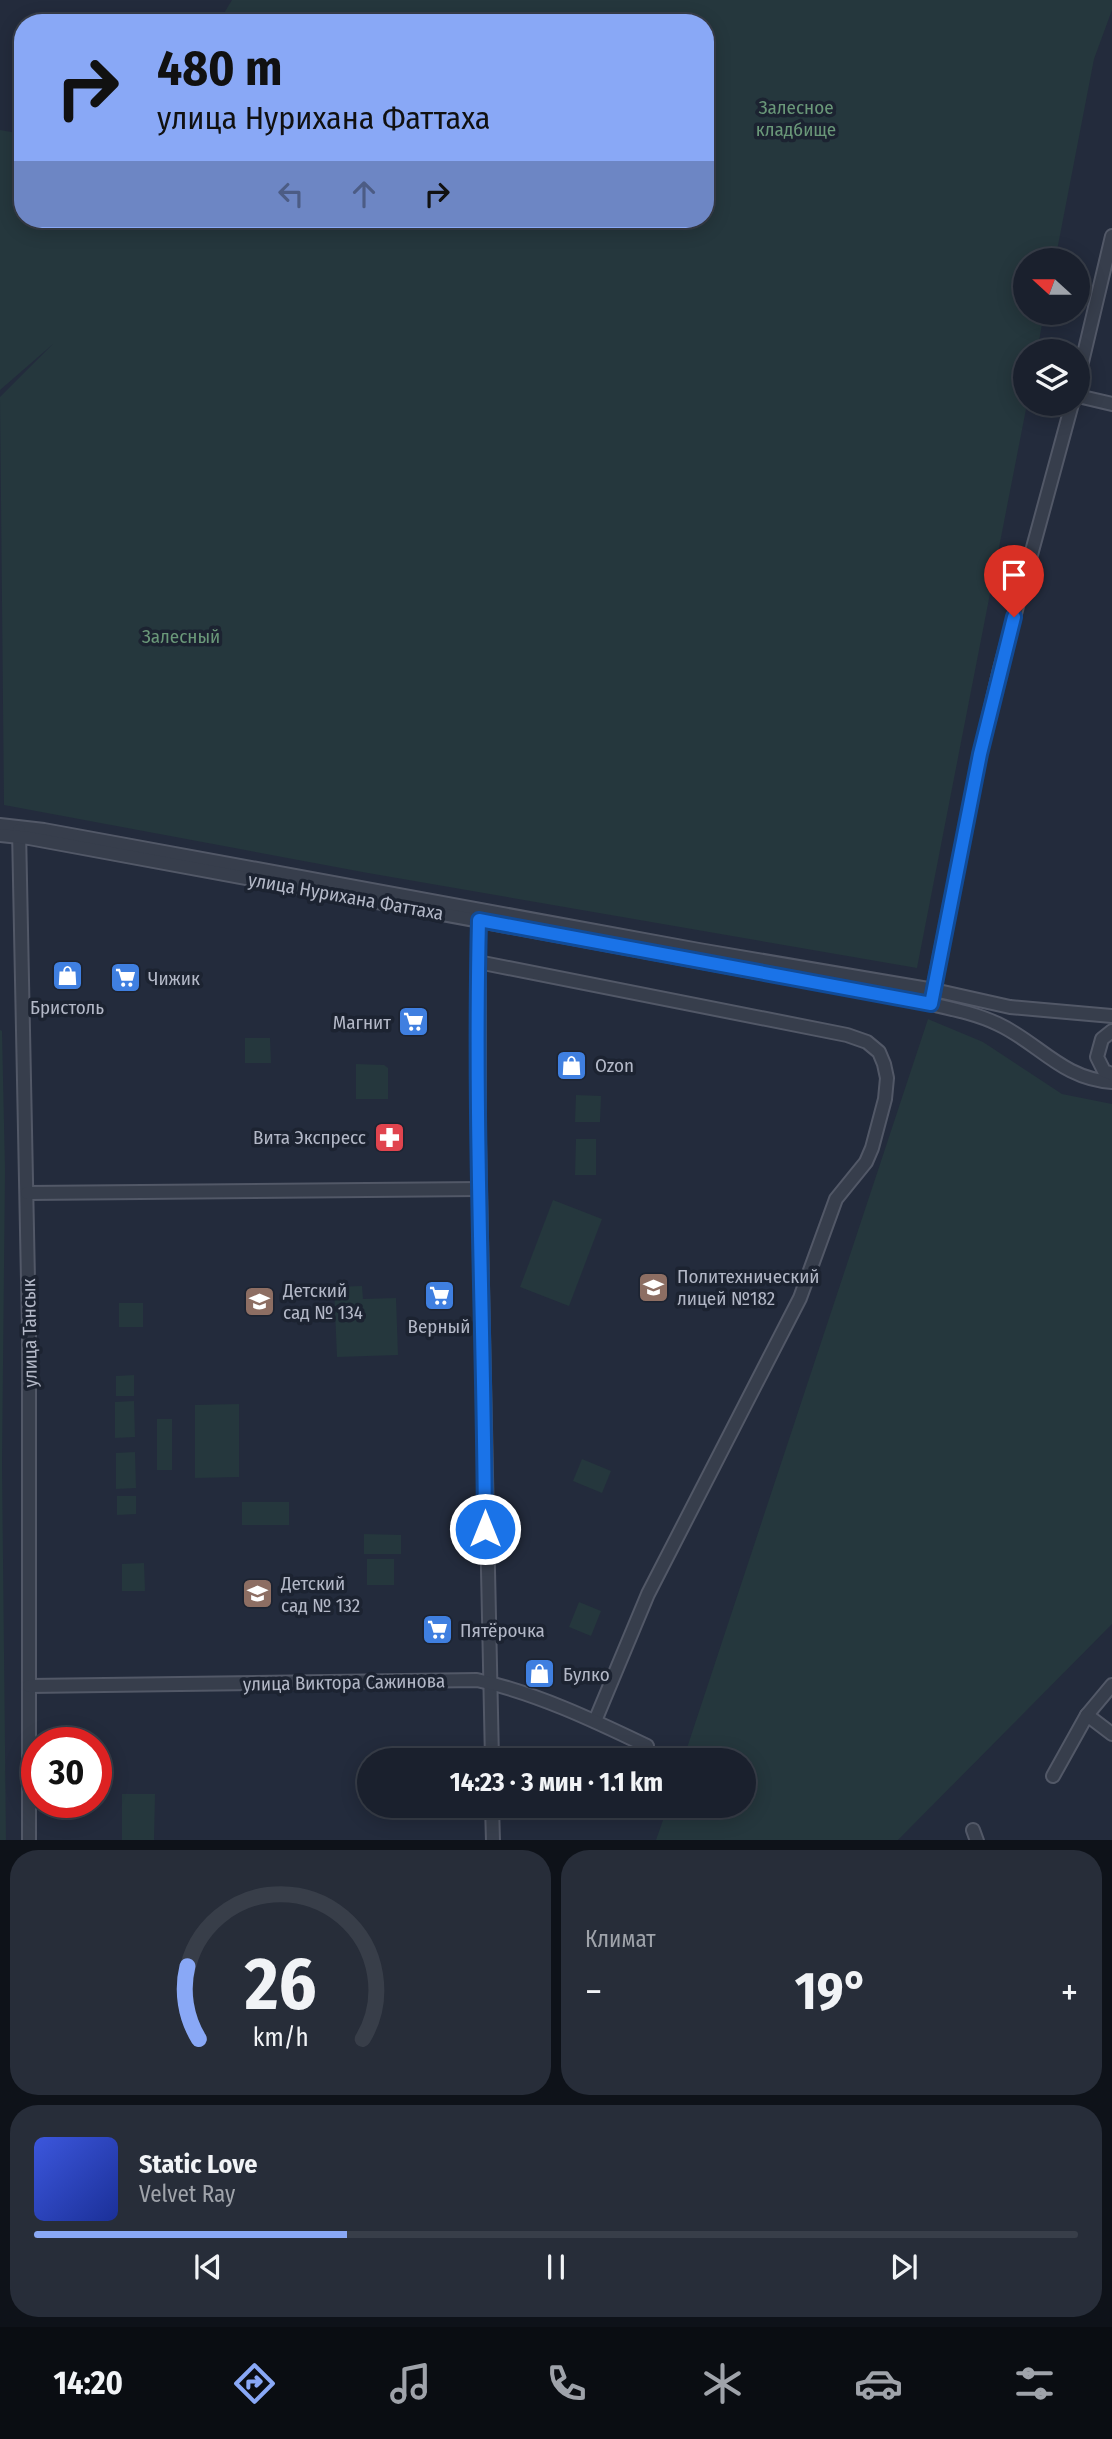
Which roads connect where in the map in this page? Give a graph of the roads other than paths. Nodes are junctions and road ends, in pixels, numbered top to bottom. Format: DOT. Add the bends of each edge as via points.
graph roads {
  1 [pos="1112,236"];
  2 [pos="1088,339"];
  3 [pos="1090,399"];
  4 [pos="1112,404"];
  5 [pos="1069,416"];
  6 [pos="0,825"];
  7 [pos="19,832"];
  8 [pos="0,835"];
  9 [pos="479,915"];
  10 [pos="478,962"];
  11 [pos="934,990"];
  12 [pos="931,1004"];
  13 [pos="1112,1017"];
  14 [pos="1112,1031"];
  15 [pos="1112,1074"];
  16 [pos="1112,1082"];
  17 [pos="480,1189"];
  18 [pos="27,1193"];
  19 [pos="490,1683"];
  20 [pos="1112,1685"];
  21 [pos="29,1686"];
  22 [pos="1087,1716"];
  23 [pos="595,1721"];
  24 [pos="1112,1734"];
  25 [pos="647,1746"];
  26 [pos="492,1748"];
  27 [pos="1053,1776"];
  28 [pos="492,1818"];
  29 [pos="29,1840"];
  30 [pos="493,1840"];
  1 -- 2 [label="street"];
  3 -- 4 [label="street"];
  5 -- 11 [label="street" via="980,754"];
  6 -- 7 [label="street"];
  7 -- 8 [label="street"];
  7 -- 9 [label="street, улица Нурихана Фаттаха"];
  7 -- 18 [label="street, улица Тансык"];
  9 -- 10 [label="street"];
  9 -- 11 [label="street, улица Нурихана Фаттаха"];
  9 -- 12 [label="street, улица Нурихана Фаттаха"];
  10 -- 17 [label="street"];
  10 -- 23 [label="street" via="848,1035 878,1052 887,1078 866,1162 836,1199 800,1298 648,1594"];
  11 -- 12 [label="street"];
  11 -- 13 [label="street, улица Нурихана Фаттаха" via="1036,1011"];
  12 -- 16 [label="street, улица Нурихана Фаттаха" via="998,1024 1060,1066"];
  14 -- 15 [label="street" via="1102,1039 1097,1057 1104,1071"];
  17 -- 18 [label="street"];
  17 -- 19 [label="street"];
  18 -- 21 [label="street, улица Тансык"];
  19 -- 21 [label="street, улица Виктора Сажинова"];
  19 -- 23 [label="street, улица Виктора Сажинова"];
  19 -- 26 [label="street"];
  20 -- 22 [label="street"];
  21 -- 29 [label="street, улица Тансык"];
  22 -- 24 [label="street"];
  22 -- 27 [label="street"];
  23 -- 25 [label="street, улица Виктора Сажинова"];
  28 -- 30 [label="street"];
}
